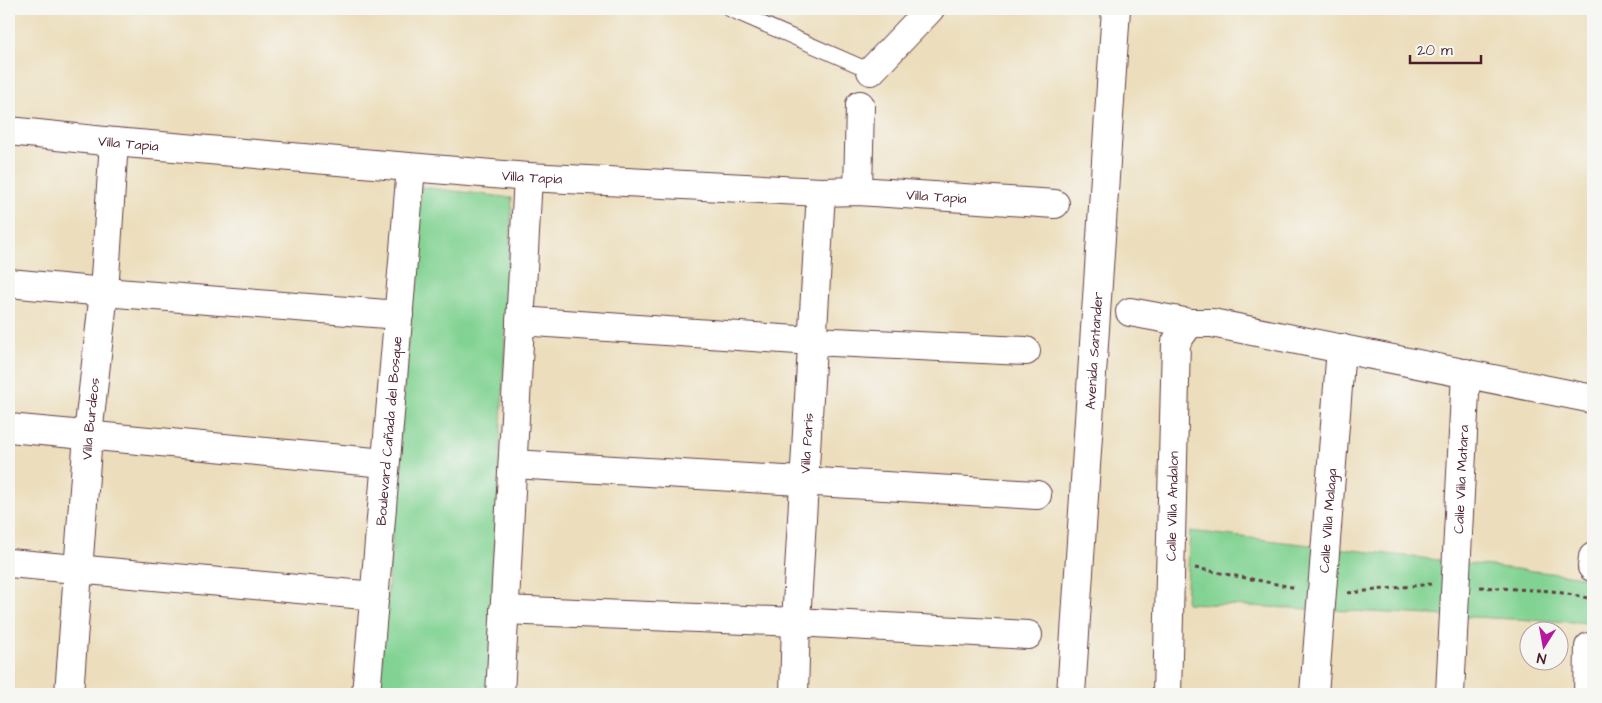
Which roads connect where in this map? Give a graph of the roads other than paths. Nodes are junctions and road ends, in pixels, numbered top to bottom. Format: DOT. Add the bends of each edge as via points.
graph roads {
  1 [pos="729,9"];
  2 [pos="930,9"];
  3 [pos="1116,9"];
  4 [pos="871,71"];
  5 [pos="860,105"];
  6 [pos="9,131"];
  7 [pos="114,142"];
  8 [pos="411,168"];
  9 [pos="528,177"];
  10 [pos="858,191"];
  11 [pos="821,192"];
  12 [pos="1055,204"];
  13 [pos="9,283"];
  14 [pos="104,292"];
  15 [pos="1130,312"];
  16 [pos="399,315"];
  17 [pos="520,321"];
  18 [pos="1190,323"];
  19 [pos="812,341"];
  20 [pos="1341,348"];
  21 [pos="1026,351"];
  22 [pos="1466,373"];
  23 [pos="1593,399"];
  24 [pos="9,428"];
  25 [pos="88,435"];
  26 [pos="385,463"];
  27 [pos="513,464"];
  28 [pos="804,482"];
  29 [pos="1037,495"];
  30 [pos="9,563"];
  31 [pos="78,569"];
  32 [pos="375,596"];
  33 [pos="504,610"];
  34 [pos="796,622"];
  35 [pos="1028,635"];
  36 [pos="1590,647"];
  37 [pos="69,694"];
  38 [pos="366,694"];
  39 [pos="500,694"];
  40 [pos="794,694"];
  41 [pos="1070,694"];
  42 [pos="1167,694"];
  43 [pos="1314,694"];
  44 [pos="1450,694"];
  45 [pos="1588,694"];
  1 -- 4 [label="lane"];
  2 -- 4 [label="street"];
  3 -- 41 [label="street, Avenida Santander"];
  5 -- 10 [label="street"];
  6 -- 7 [label="street, Villa Tapia"];
  7 -- 8 [label="street, Villa Tapia"];
  7 -- 14 [label="street, Villa Burdeos"];
  8 -- 9 [label="street, Villa Tapia"];
  8 -- 16 [label="street, Boulevard Cañada del Bosque"];
  9 -- 11 [label="street, Villa Tapia"];
  9 -- 17 [label="street"];
  10 -- 11 [label="street, Villa Tapia"];
  10 -- 12 [label="street, Villa Tapia"];
  11 -- 19 [label="street, Villa Paris"];
  13 -- 14 [label="street"];
  14 -- 16 [label="street"];
  14 -- 25 [label="street, Villa Burdeos"];
  15 -- 18 [label="street"];
  16 -- 26 [label="street, Boulevard Cañada del Bosque"];
  17 -- 19 [label="street"];
  17 -- 27 [label="street"];
  18 -- 20 [label="street" via="1212,323"];
  18 -- 42 [label="street, Calle Villa Andalon" via="1176,342"];
  19 -- 21 [label="street"];
  19 -- 28 [label="street, Villa Paris"];
  20 -- 22 [label="street"];
  20 -- 43 [label="street, Calle Villa Malaga"];
  22 -- 23 [label="street"];
  22 -- 44 [label="street, Calle Villa Matara"];
  24 -- 25 [label="street"];
  25 -- 26 [label="street"];
  25 -- 31 [label="street, Villa Burdeos"];
  26 -- 32 [label="street, Boulevard Cañada del Bosque"];
  27 -- 28 [label="street"];
  27 -- 33 [label="street"];
  28 -- 29 [label="street"];
  28 -- 34 [label="street, Villa Paris"];
  30 -- 31 [label="street"];
  31 -- 32 [label="street"];
  31 -- 37 [label="street, Villa Burdeos"];
  32 -- 38 [label="street, Boulevard Cañada del Bosque"];
  33 -- 34 [label="street"];
  33 -- 39 [label="street"];
  34 -- 35 [label="street"];
  34 -- 40 [label="street, Villa Paris"];
  36 -- 45 [label="street"];
}
